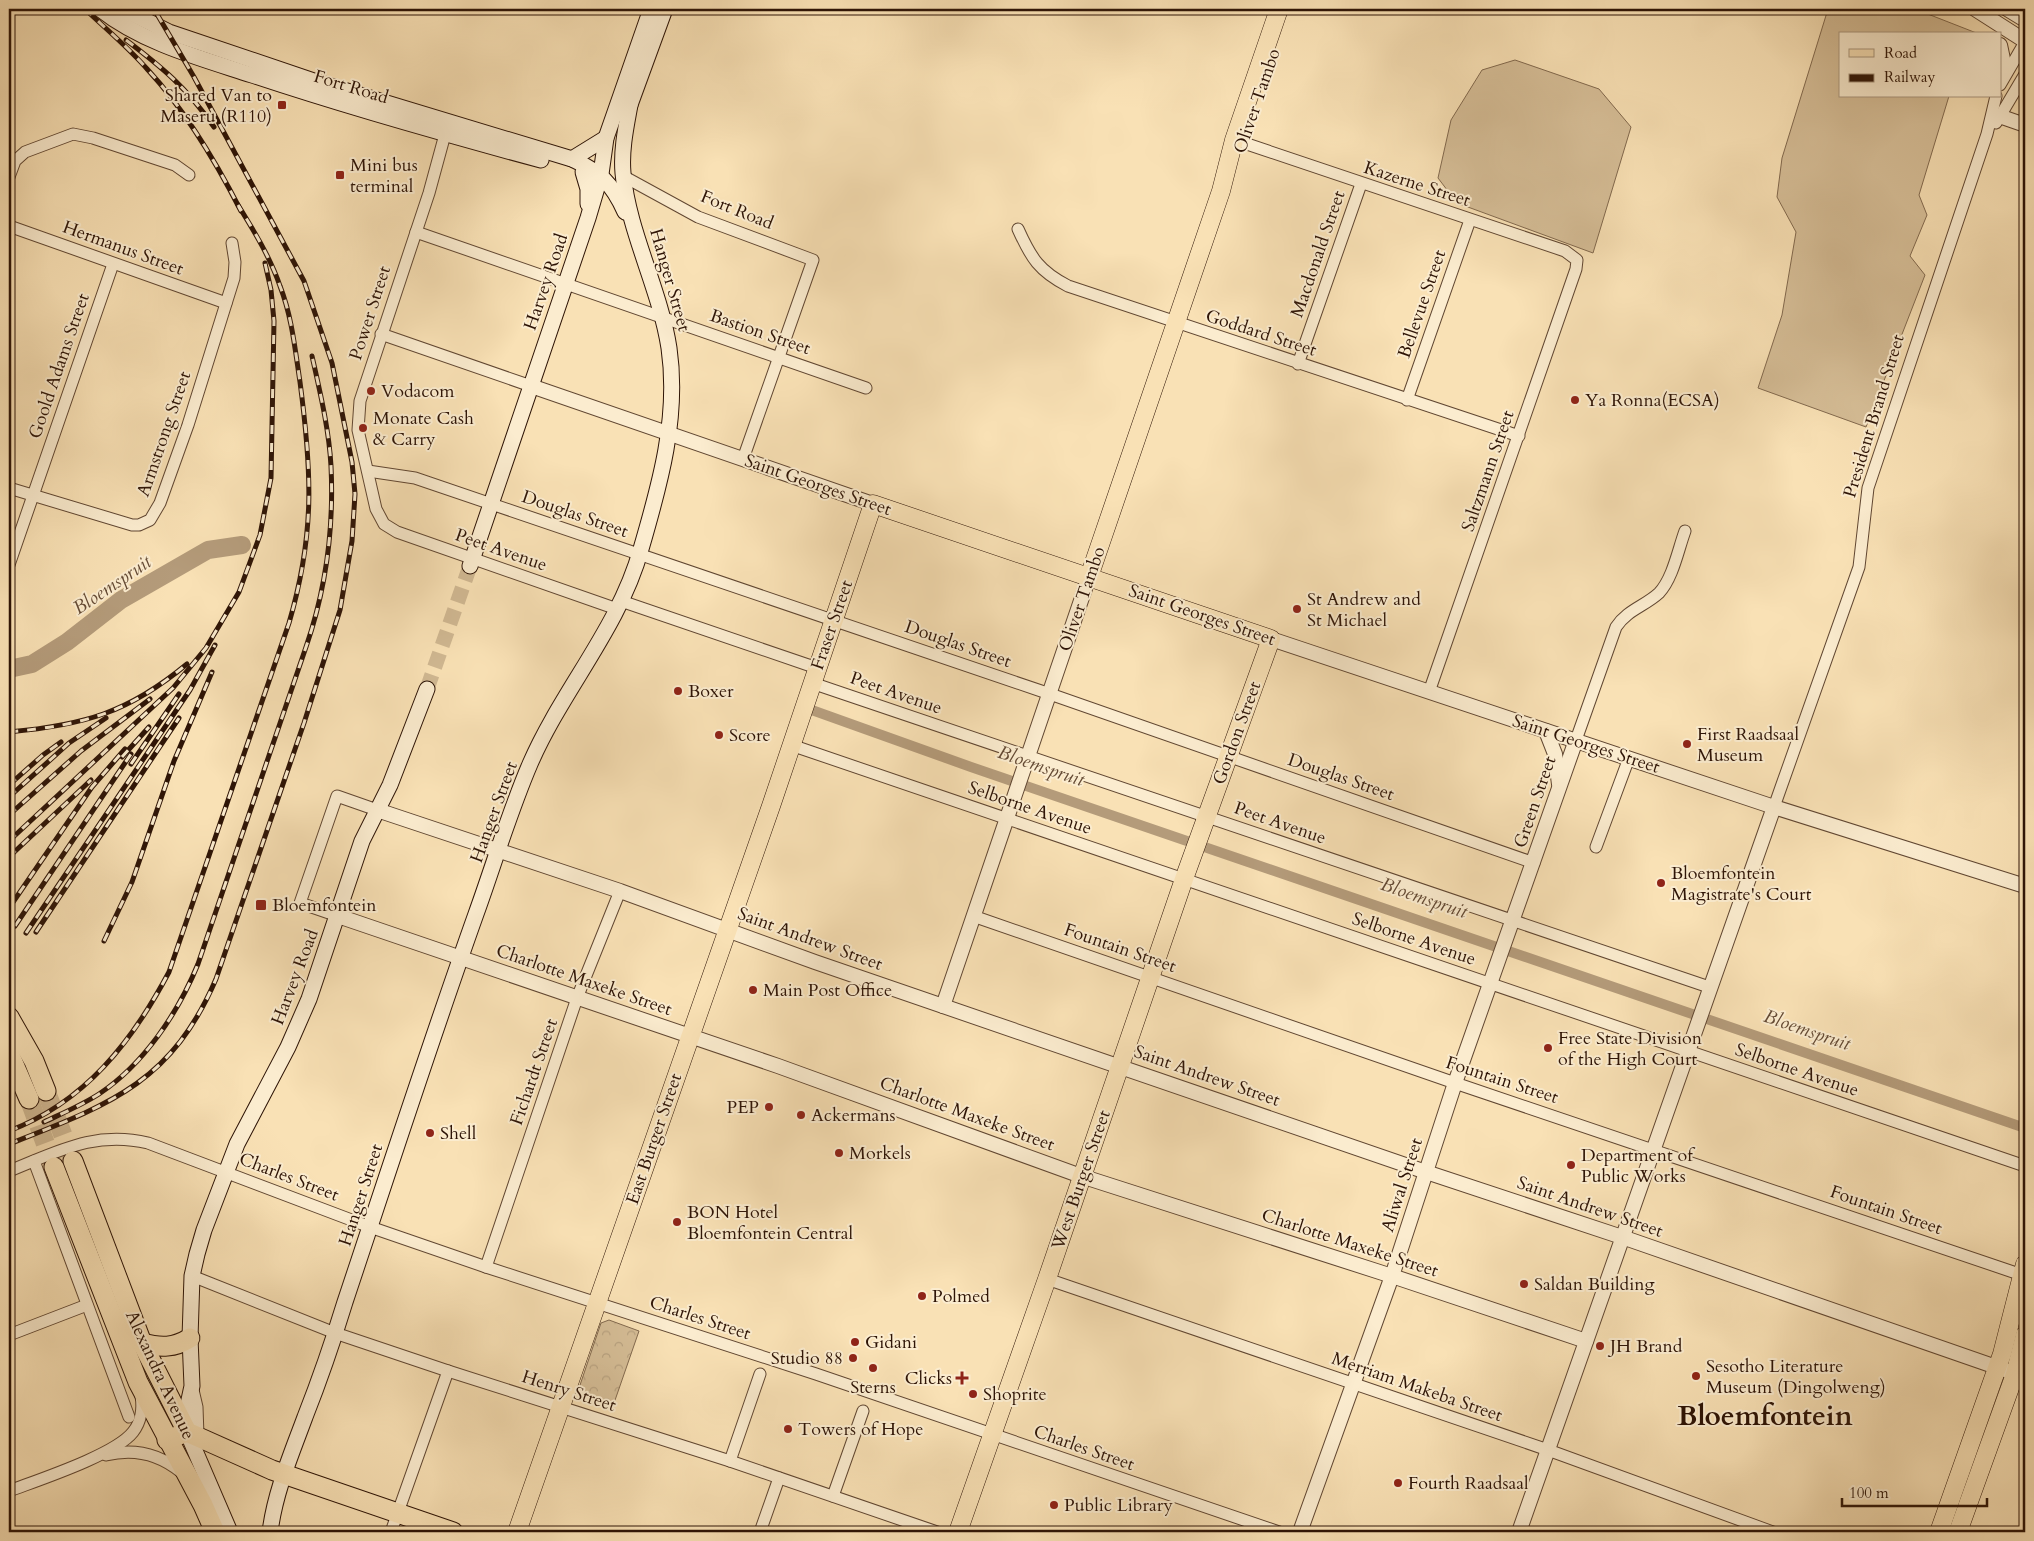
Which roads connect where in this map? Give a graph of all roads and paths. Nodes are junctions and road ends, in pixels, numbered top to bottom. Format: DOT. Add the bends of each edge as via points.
graph roads {
  1 [pos="100,9"];
  2 [pos="124,9"];
  3 [pos="651,9"];
  4 [pos="665,9"];
  5 [pos="1279,9"];
  6 [pos="1288,9"];
  7 [pos="1975,9"];
  8 [pos="2007,9"];
  9 [pos="1990,17"];
  10 [pos="2025,20"];
  11 [pos="1995,32"];
  12 [pos="2025,41"];
  13 [pos="2002,54"];
  14 [pos="2002,71"];
  15 [pos="2025,74"];
  16 [pos="2002,81"];
  17 [pos="1996,98"];
  18 [pos="630,105"];
  19 [pos="2002,117"];
  20 [pos="2025,125"];
  21 [pos="447,128"];
  22 [pos="1987,134"];
  23 [pos="606,138"];
  24 [pos="1244,143"];
  25 [pos="572,159"];
  26 [pos="583,172"];
  27 [pos="601,174"];
  28 [pos="189,175"];
  29 [pos="623,176"];
  30 [pos="9,177"];
  31 [pos="1361,184"];
  32 [pos="1221,191"];
  33 [pos="588,218"];
  34 [pos="1470,220"];
  35 [pos="9,226"];
  36 [pos="1018,229"];
  37 [pos="416,232"];
  38 [pos="232,243"];
  39 [pos="641,247"];
  40 [pos="1577,260"];
  41 [pos="113,264"];
  42 [pos="566,284"];
  43 [pos="226,303"];
  44 [pos="663,317"];
  45 [pos="1176,323"];
  46 [pos="381,334"];
  47 [pos="777,357"];
  48 [pos="1298,364"];
  49 [pos="530,386"];
  50 [pos="866,388"];
  51 [pos="1407,400"];
  52 [pos="670,432"];
  53 [pos="1519,436"];
  54 [pos="743,458"];
  55 [pos="368,471"];
  56 [pos="9,488"];
  57 [pos="33,495"];
  58 [pos="491,504"];
  59 [pos="873,504"];
  60 [pos="379,516"];
  61 [pos="1684,531"];
  62 [pos="640,555"];
  63 [pos="471,562"];
  64 [pos="9,565"];
  65 [pos="1089,577"];
  66 [pos="619,605"];
  67 [pos="834,620"];
  68 [pos="1271,639"];
  69 [pos="814,675"];
  70 [pos="427,689"];
  71 [pos="1429,692"];
  72 [pos="1050,694"];
  73 [pos="1546,731"];
  74 [pos="1576,740"];
  75 [pos="791,745"];
  76 [pos="1229,756"];
  77 [pos="1629,758"];
  78 [pos="1026,761"];
  79 [pos="1560,790"];
  80 [pos="1774,807"];
  81 [pos="377,810"];
  82 [pos="1008,813"];
  83 [pos="1206,822"];
  84 [pos="1596,847"];
  85 [pos="499,851"];
  86 [pos="1534,863"];
  87 [pos="1187,874"];
  88 [pos="2025,886"];
  89 [pos="620,891"];
  90 [pos="338,916"];
  91 [pos="973,916"];
  92 [pos="1513,920"];
  93 [pos="726,929"];
  94 [pos="1508,934"];
  95 [pos="460,958"];
  96 [pos="1150,977"];
  97 [pos="1492,978"];
  98 [pos="1709,986"];
  99 [pos="577,998"];
  100 [pos="943,1006"];
  101 [pos="9,1017"];
  102 [pos="690,1035"];
  103 [pos="1689,1045"];
  104 [pos="9,1053"];
  105 [pos="1120,1066"];
  106 [pos="1455,1083"];
  107 [pos="1653,1148"];
  108 [pos="34,1161"];
  109 [pos="74,1161"];
  110 [pos="2025,1166"];
  111 [pos="54,1167"];
  112 [pos="9,1171"];
  113 [pos="225,1172"];
  114 [pos="1426,1172"];
  115 [pos="1082,1176"];
  116 [pos="370,1227"];
  117 [pos="1622,1236"];
  118 [pos="486,1267"];
  119 [pos="2024,1271"];
  120 [pos="192,1276"];
  121 [pos="1392,1276"];
  122 [pos="1048,1279"];
  123 [pos="596,1302"];
  124 [pos="87,1305"];
  125 [pos="335,1333"];
  126 [pos="9,1335"];
  127 [pos="2025,1335"];
  128 [pos="190,1338"];
  129 [pos="1586,1341"];
  130 [pos="142,1343"];
  131 [pos="1997,1367"];
  132 [pos="448,1371"];
  133 [pos="760,1374"];
  134 [pos="2020,1375"];
  135 [pos="138,1382"];
  136 [pos="1353,1384"];
  137 [pos="561,1406"];
  138 [pos="863,1411"];
  139 [pos="129,1417"];
  140 [pos="192,1434"];
  141 [pos="990,1435"];
  142 [pos="167,1440"];
  143 [pos="1548,1450"];
  144 [pos="94,1457"];
  145 [pos="730,1461"];
  146 [pos="284,1475"];
  147 [pos="186,1476"];
  148 [pos="779,1478"];
  149 [pos="9,1491"];
  150 [pos="833,1496"];
  151 [pos="397,1514"];
  152 [pos="214,1532"];
  153 [pos="230,1532"];
  154 [pos="270,1532"];
  155 [pos="391,1532"];
  156 [pos="453,1532"];
  157 [pos="517,1532"];
  158 [pos="760,1532"];
  159 [pos="937,1532"];
  160 [pos="958,1532"];
  161 [pos="1279,1532"];
  162 [pos="1300,1532"];
  163 [pos="1519,1532"];
  164 [pos="1773,1532"];
  165 [pos="1939,1532"];
  166 [pos="1958,1532"];
  1 -- 21 [label="main road, Fort Road" via="154,41 212,62 313,95"];
  2 -- 21 [label="main road, Fort Road" via="170,32"];
  3 -- 23 [label="main road, Harvey Road"];
  4 -- 18 [label="main road"];
  5 -- 32 [label="main road, Oliver Tambo" via="1234,140"];
  6 -- 24 [label="main road, Oliver Tambo"];
  7 -- 9 [label="street"];
  8 -- 10 [label="street"];
  9 -- 11 [label="street"];
  9 -- 12 [label="street"];
  12 -- 16 [label="street"];
  13 -- 14 [label="street"];
  15 -- 19 [label="street, President Brand Street"];
  17 -- 22 [label="street, President Brand Street"];
  18 -- 27 [label="main road" via="617,144"];
  18 -- 29 [label="main road, Hanger Street"];
  19 -- 20 [label="street"];
  19 -- 22 [label="street, President Brand Street"];
  21 -- 25 [label="main road, Fort Road"];
  21 -- 26 [label="main road, Fort Road"];
  21 -- 37 [label="street, Power Street"];
  22 -- 80 [label="street, President Brand Street" via="1868,488 1863,547 1849,598"];
  23 -- 25 [label="main road"];
  23 -- 27 [label="main road, Harvey Road"];
  24 -- 31 [label="street, Kazerne Street"];
  24 -- 32 [label="main road, Oliver Tambo"];
  25 -- 27 [label="main road, Fort Road"];
  26 -- 27 [label="main road, Fort Road"];
  26 -- 33 [label="main road" via="588,189"];
  27 -- 33 [label="main road, Harvey Road"];
  27 -- 39 [label="main road, Fort Road" via="616,194"];
  28 -- 30 [label="street" via="175,165 82,135 63,136 19,157"];
  29 -- 39 [label="main road, Hanger Street"];
  29 -- 47 [label="street, Fort Road" via="698,217 813,260"];
  31 -- 34 [label="street, Kazerne Street"];
  31 -- 48 [label="street, Macdonald Street"];
  32 -- 45 [label="main road, Oliver Tambo"];
  33 -- 42 [label="main road, Harvey Road"];
  34 -- 40 [label="street, Kazerne Street" via="1565,251"];
  34 -- 51 [label="street, Bellevue Street"];
  35 -- 41 [label="street, Hermanus Street"];
  36 -- 45 [label="street, Goddard Street" via="1030,255 1050,276 1068,286"];
  37 -- 42 [label="street, Bastion Street"];
  37 -- 46 [label="street, Power Street"];
  38 -- 43 [label="street, Armstrong Street" via="235,270"];
  39 -- 44 [label="main road, Hanger Street"];
  40 -- 53 [label="street, Saltzmann Street"];
  41 -- 43 [label="street, Hermanus Street"];
  41 -- 57 [label="street, Goold Adams Street"];
  42 -- 44 [label="street, Bastion Street"];
  42 -- 49 [label="main road, Harvey Road"];
  43 -- 57 [label="street, Armstrong Street" via="188,425 160,503 150,520 145,524 132,525"];
  44 -- 47 [label="street, Bastion Street"];
  44 -- 52 [label="main road, Hanger Street" via="672,370"];
  45 -- 48 [label="street, Goddard Street"];
  45 -- 65 [label="main road, Oliver Tambo"];
  46 -- 49 [label="street, Saint Georges Street"];
  46 -- 55 [label="street, Power Street" via="358,415 358,430"];
  47 -- 50 [label="street, Bastion Street"];
  47 -- 54 [label="street"];
  48 -- 51 [label="street, Goddard Street"];
  49 -- 52 [label="street, Saint Georges Street"];
  49 -- 58 [label="main road, Harvey Road"];
  51 -- 53 [label="street, Goddard Street"];
  52 -- 54 [label="street, Saint Georges Street"];
  52 -- 62 [label="main road, Hanger Street"];
  53 -- 71 [label="street, Saltzmann Street"];
  54 -- 59 [label="street, Saint Georges Street"];
  55 -- 58 [label="street, Douglas Street" via="407,476"];
  55 -- 60 [label="street, Power Street"];
  56 -- 57 [label="street, Armstrong Street"];
  57 -- 64 [label="street, Goold Adams Street"];
  58 -- 62 [label="street, Douglas Street"];
  58 -- 63 [label="main road, Harvey Road"];
  59 -- 65 [label="main road, Saint Georges Street"];
  59 -- 67 [label="main road, Fraser Street"];
  60 -- 63 [label="street, Peet Avenue" via="384,524 398,532"];
  61 -- 74 [label="street, Green Street" via="1665,584 1655,596 1626,614 1616,627"];
  62 -- 66 [label="main road, Hanger Street"];
  62 -- 67 [label="street, Douglas Street"];
  63 -- 66 [label="street, Peet Avenue"];
  65 -- 68 [label="main road, Saint Georges Street"];
  65 -- 72 [label="street, Oliver Tambo"];
  66 -- 69 [label="street, Peet Avenue"];
  66 -- 85 [label="main road, Hanger Street" via="531,764"];
  67 -- 69 [label="main road, Fraser Street"];
  67 -- 72 [label="street, Douglas Street"];
  68 -- 71 [label="street, Saint Georges Street"];
  68 -- 76 [label="main road, Gordon Street"];
  69 -- 75 [label="main road, Fraser Street"];
  69 -- 78 [label="street, Peet Avenue"];
  70 -- 81 [label="main road, Harvey Road" via="393,778"];
  71 -- 73 [label="street, Saint Georges Street"];
  72 -- 76 [label="street, Douglas Street"];
  72 -- 78 [label="street, Oliver Tambo"];
  73 -- 74 [label="street, Saint Georges Street"];
  73 -- 79 [label="street" via="1555,754"];
  74 -- 77 [label="street, Saint Georges Street"];
  74 -- 79 [label="street, Green Street"];
  75 -- 82 [label="street, Selborne Avenue"];
  75 -- 93 [label="main road, East Burger Street"];
  76 -- 83 [label="main road, Gordon Street"];
  76 -- 86 [label="street, Douglas Street"];
  77 -- 80 [label="street, Saint Georges Street"];
  77 -- 84 [label="street"];
  78 -- 82 [label="street, Oliver Tambo"];
  78 -- 83 [label="street, Peet Avenue"];
  79 -- 86 [label="street, Green Street"];
  80 -- 88 [label="street, Saint Georges Street"];
  80 -- 98 [label="street, President Brand Street"];
  81 -- 85 [label="street, Saint Andrew Street"];
  81 -- 90 [label="main road, Harvey Road" via="362,841"];
  81 -- 90 [label="street" via="337,796 300,902"];
  82 -- 87 [label="street, Selborne Avenue"];
  82 -- 91 [label="street, Oliver Tambo"];
  83 -- 87 [label="main road, West Burger Street"];
  83 -- 92 [label="street, Peet Avenue"];
  85 -- 89 [label="street, Saint Andrew Street"];
  85 -- 95 [label="main road, Hanger Street"];
  86 -- 92 [label="street, Green Street"];
  87 -- 96 [label="main road, West Burger Street"];
  87 -- 97 [label="street, Selborne Avenue"];
  89 -- 93 [label="street, Saint Andrew Street"];
  89 -- 99 [label="street, Fichardt Street"];
  90 -- 95 [label="street, Charlotte Maxeke Street"];
  90 -- 113 [label="main road, Harvey Road" via="298,1025"];
  91 -- 96 [label="street, Fountain Street"];
  91 -- 100 [label="street, Oliver Tambo"];
  92 -- 94 [label="street, Green Street"];
  92 -- 98 [label="street, Peet Avenue"];
  93 -- 100 [label="street, Saint Andrew Street"];
  93 -- 102 [label="main road, East Burger Street"];
  94 -- 97 [label="street, Aliwal Street"];
  95 -- 99 [label="street, Charlotte Maxeke Street"];
  95 -- 116 [label="main road, Hanger Street"];
  96 -- 105 [label="main road, West Burger Street"];
  96 -- 106 [label="street, Fountain Street"];
  97 -- 103 [label="street, Selborne Avenue"];
  97 -- 106 [label="street, Aliwal Street"];
  98 -- 103 [label="street, President Brand Street"];
  99 -- 102 [label="street, Charlotte Maxeke Street"];
  99 -- 118 [label="street, Fichardt Street"];
  100 -- 105 [label="street, Saint Andrew Street"];
  101 -- 104 [label="highway" via="34,1061 38,1095"];
  102 -- 115 [label="street, Charlotte Maxeke Street"];
  102 -- 123 [label="main road, East Burger Street"];
  103 -- 107 [label="street, President Brand Street"];
  103 -- 110 [label="street, Selborne Avenue"];
  105 -- 114 [label="street, Saint Andrew Street"];
  105 -- 115 [label="main road, West Burger Street"];
  106 -- 107 [label="street, Fountain Street"];
  106 -- 114 [label="street, Aliwal Street"];
  107 -- 117 [label="street, President Brand Street"];
  107 -- 119 [label="street, Fountain Street"];
  108 -- 112 [label="street, Charles Street"];
  108 -- 113 [label="street, Charles Street" via="78,1144 116,1137 148,1143"];
  108 -- 124 [label="street"];
  109 -- 130 [label="highway, Alexandra Avenue"];
  111 -- 135 [label="highway, Alexandra Avenue"];
  113 -- 116 [label="street, Charles Street"];
  113 -- 120 [label="main road, Harvey Road"];
  114 -- 117 [label="street, Saint Andrew Street"];
  114 -- 121 [label="street, Aliwal Street"];
  115 -- 121 [label="street, Charlotte Maxeke Street"];
  115 -- 122 [label="main road, West Burger Street"];
  116 -- 118 [label="street, Charles Street"];
  116 -- 125 [label="main road, Hanger Street"];
  117 -- 129 [label="street, President Brand Street"];
  117 -- 131 [label="street, Saint Andrew Street"];
  118 -- 123 [label="street, Charles Street"];
  119 -- 131 [label="main road"];
  120 -- 125 [label="street, Henry Street"];
  120 -- 128 [label="main road, Harvey Road"];
  121 -- 129 [label="street, Charlotte Maxeke Street"];
  121 -- 136 [label="street, Aliwal Street"];
  122 -- 136 [label="street, Merriam Makeba Street"];
  122 -- 141 [label="main road, West Burger Street"];
  123 -- 137 [label="main road, East Burger Street"];
  123 -- 141 [label="street, Charles Street"];
  124 -- 126 [label="street"];
  124 -- 139 [label="street"];
  125 -- 132 [label="street, Henry Street"];
  125 -- 146 [label="main road, Hanger Street"];
  127 -- 134 [label="main road"];
  128 -- 130 [label="highway" via="165,1347"];
  128 -- 140 [label="main road, Harvey Road" via="192,1386 187,1408"];
  129 -- 143 [label="street, President Brand Street"];
  130 -- 140 [label="highway, Alexandra Avenue"];
  131 -- 134 [label="street, Saint Andrew Street"];
  131 -- 165 [label="main road"];
  132 -- 137 [label="street, Henry Street"];
  132 -- 151 [label="street"];
  133 -- 145 [label="street"];
  134 -- 166 [label="main road"];
  135 -- 142 [label="highway, Alexandra Avenue"];
  135 -- 144 [label="street" via="142,1407 134,1432"];
  136 -- 143 [label="street, Merriam Makeba Street"];
  136 -- 162 [label="street, Aliwal Street"];
  137 -- 145 [label="street, Henry Street"];
  137 -- 157 [label="main road, East Burger Street"];
  138 -- 150 [label="street"];
  140 -- 142 [label="highway"];
  140 -- 146 [label="highway"];
  140 -- 153 [label="main road, Alexandra Avenue"];
  141 -- 160 [label="main road, West Burger Street"];
  141 -- 161 [label="street, Charles Street"];
  142 -- 147 [label="highway, Alexandra Avenue"];
  143 -- 163 [label="street, President Brand Street"];
  143 -- 164 [label="street, Merriam Makeba Street"];
  144 -- 147 [label="street" via="119,1452 145,1453 160,1457"];
  144 -- 149 [label="street"];
  145 -- 148 [label="street, Henry Street"];
  146 -- 151 [label="highway"];
  146 -- 154 [label="main road, Hanger Street"];
  147 -- 152 [label="highway, Alexandra Avenue"];
  148 -- 150 [label="street, Henry Street"];
  148 -- 158 [label="street"];
  150 -- 159 [label="street, Henry Street"];
  151 -- 155 [label="street"];
  151 -- 156 [label="highway"];
}
